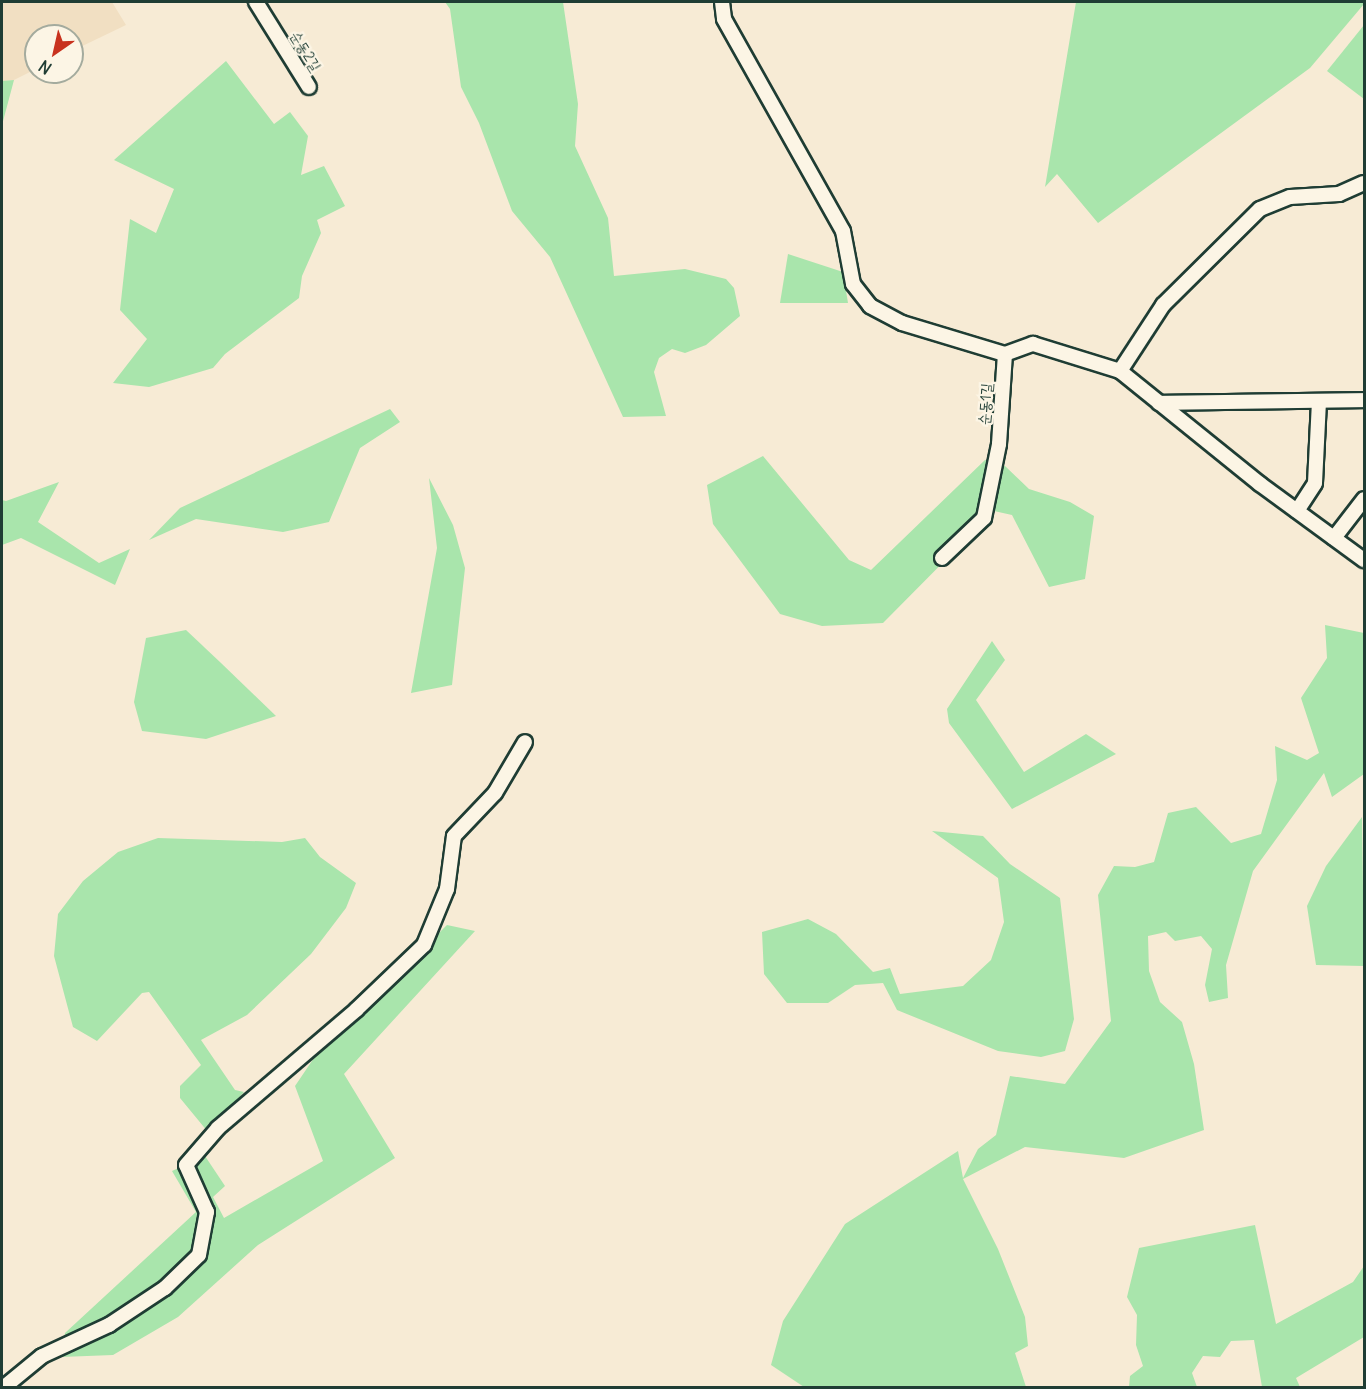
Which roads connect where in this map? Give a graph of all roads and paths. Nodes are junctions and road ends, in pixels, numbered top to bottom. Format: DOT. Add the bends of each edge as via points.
graph roads {
  1 [pos="256,2"];
  2 [pos="722,2"];
  3 [pos="309,87"];
  4 [pos="1365,183"];
  5 [pos="1005,354"];
  6 [pos="1120,371"];
  7 [pos="1365,400"];
  8 [pos="1319,402"];
  9 [pos="1159,403"];
  10 [pos="1365,500"];
  11 [pos="1297,511"];
  12 [pos="1334,538"];
  13 [pos="942,558"];
  14 [pos="1365,560"];
  15 [pos="525,742"];
  16 [pos="3,1388"];
  1 -- 3 [label="street, 순동2길"];
  2 -- 5 [label="street" via="724,19 843,231 852,284 870,306 902,323"];
  4 -- 6 [label="street" via="1339,194 1290,197 1260,209 1163,304"];
  5 -- 6 [label="street" via="1033,344"];
  5 -- 13 [label="street, 순동1길" via="999,444 984,518"];
  6 -- 9 [label="street"];
  7 -- 8 [label="street"];
  8 -- 9 [label="street"];
  8 -- 11 [label="street" via="1315,483"];
  9 -- 11 [label="street"];
  10 -- 12 [label="street"];
  11 -- 12 [label="street"];
  12 -- 14 [label="street"];
  15 -- 16 [label="street" via="495,793 454,836 447,889 424,945 356,1010 218,1128 186,1165 207,1212 199,1255 165,1288 109,1325 42,1356"];
}
